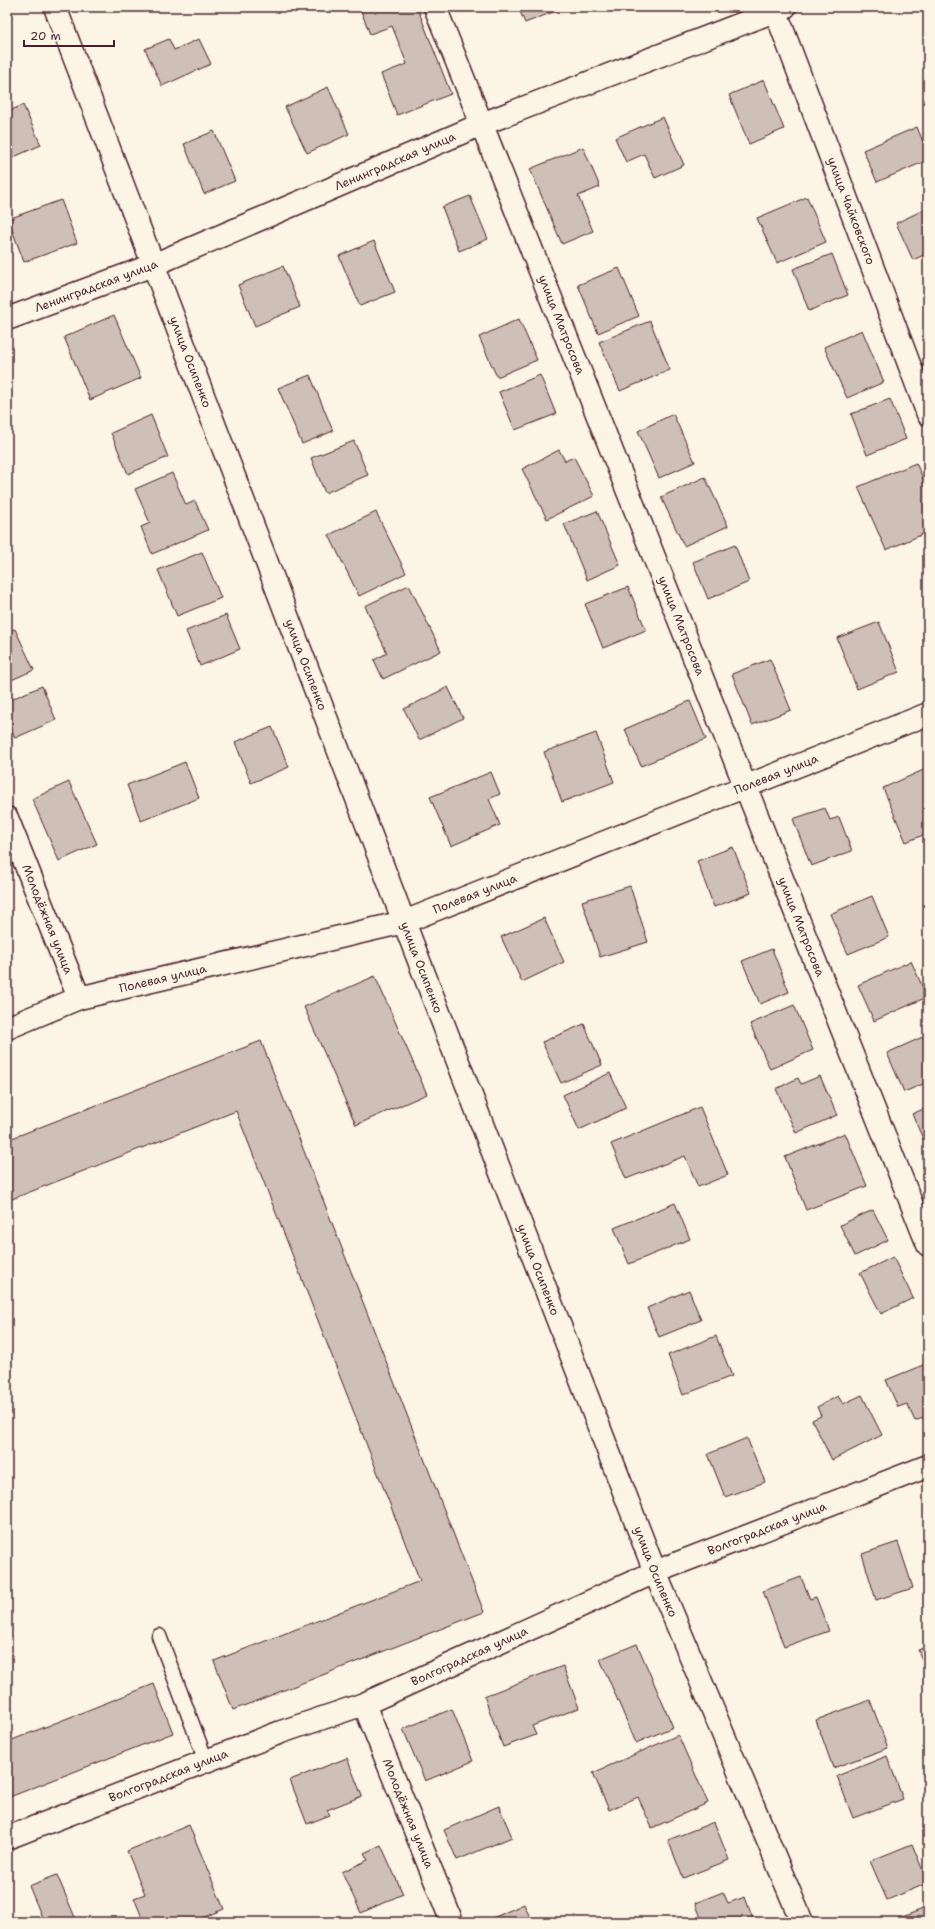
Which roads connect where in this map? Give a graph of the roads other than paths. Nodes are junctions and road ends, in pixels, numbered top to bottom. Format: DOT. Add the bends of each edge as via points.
graph roads {
  1 [pos="55,7"];
  2 [pos="434,7"];
  3 [pos="778,8"];
  4 [pos="482,124"];
  5 [pos="153,265"];
  6 [pos="7,319"];
  7 [pos="928,414"];
  8 [pos="928,714"];
  9 [pos="746,787"];
  10 [pos="7,818"];
  11 [pos="404,922"];
  12 [pos="79,998"];
  13 [pos="7,1028"];
  14 [pos="928,1245"];
  15 [pos="928,1466"];
  16 [pos="655,1572"];
  17 [pos="159,1636"];
  18 [pos="364,1704"];
  19 [pos="206,1761"];
  20 [pos="7,1838"];
  21 [pos="452,1922"];
  22 [pos="802,1922"];
  1 -- 5 [label="street, улица Осипенко"];
  2 -- 4 [label="street, улица Матросова"];
  3 -- 4 [label="street, Ленинградская улица"];
  3 -- 7 [label="street, улица Чайковского"];
  4 -- 5 [label="street, Ленинградская улица"];
  4 -- 9 [label="street, улица Матросова"];
  5 -- 6 [label="street, Ленинградская улица"];
  5 -- 11 [label="street, улица Осипенко"];
  8 -- 9 [label="street, Полевая улица"];
  9 -- 11 [label="street, Полевая улица"];
  9 -- 14 [label="street, улица Матросова"];
  10 -- 12 [label="street, Молодёжная улица"];
  11 -- 12 [label="street, Полевая улица"];
  11 -- 16 [label="street, улица Осипенко"];
  12 -- 13 [label="street, Полевая улица"];
  15 -- 16 [label="street, Волгоградская улица"];
  16 -- 18 [label="street, Волгоградская улица"];
  16 -- 22 [label="street, улица Осипенко"];
  17 -- 19 [label="lane"];
  18 -- 19 [label="street, Волгоградская улица"];
  18 -- 21 [label="street, Молодёжная улица"];
  19 -- 20 [label="street, Волгоградская улица"];
}
